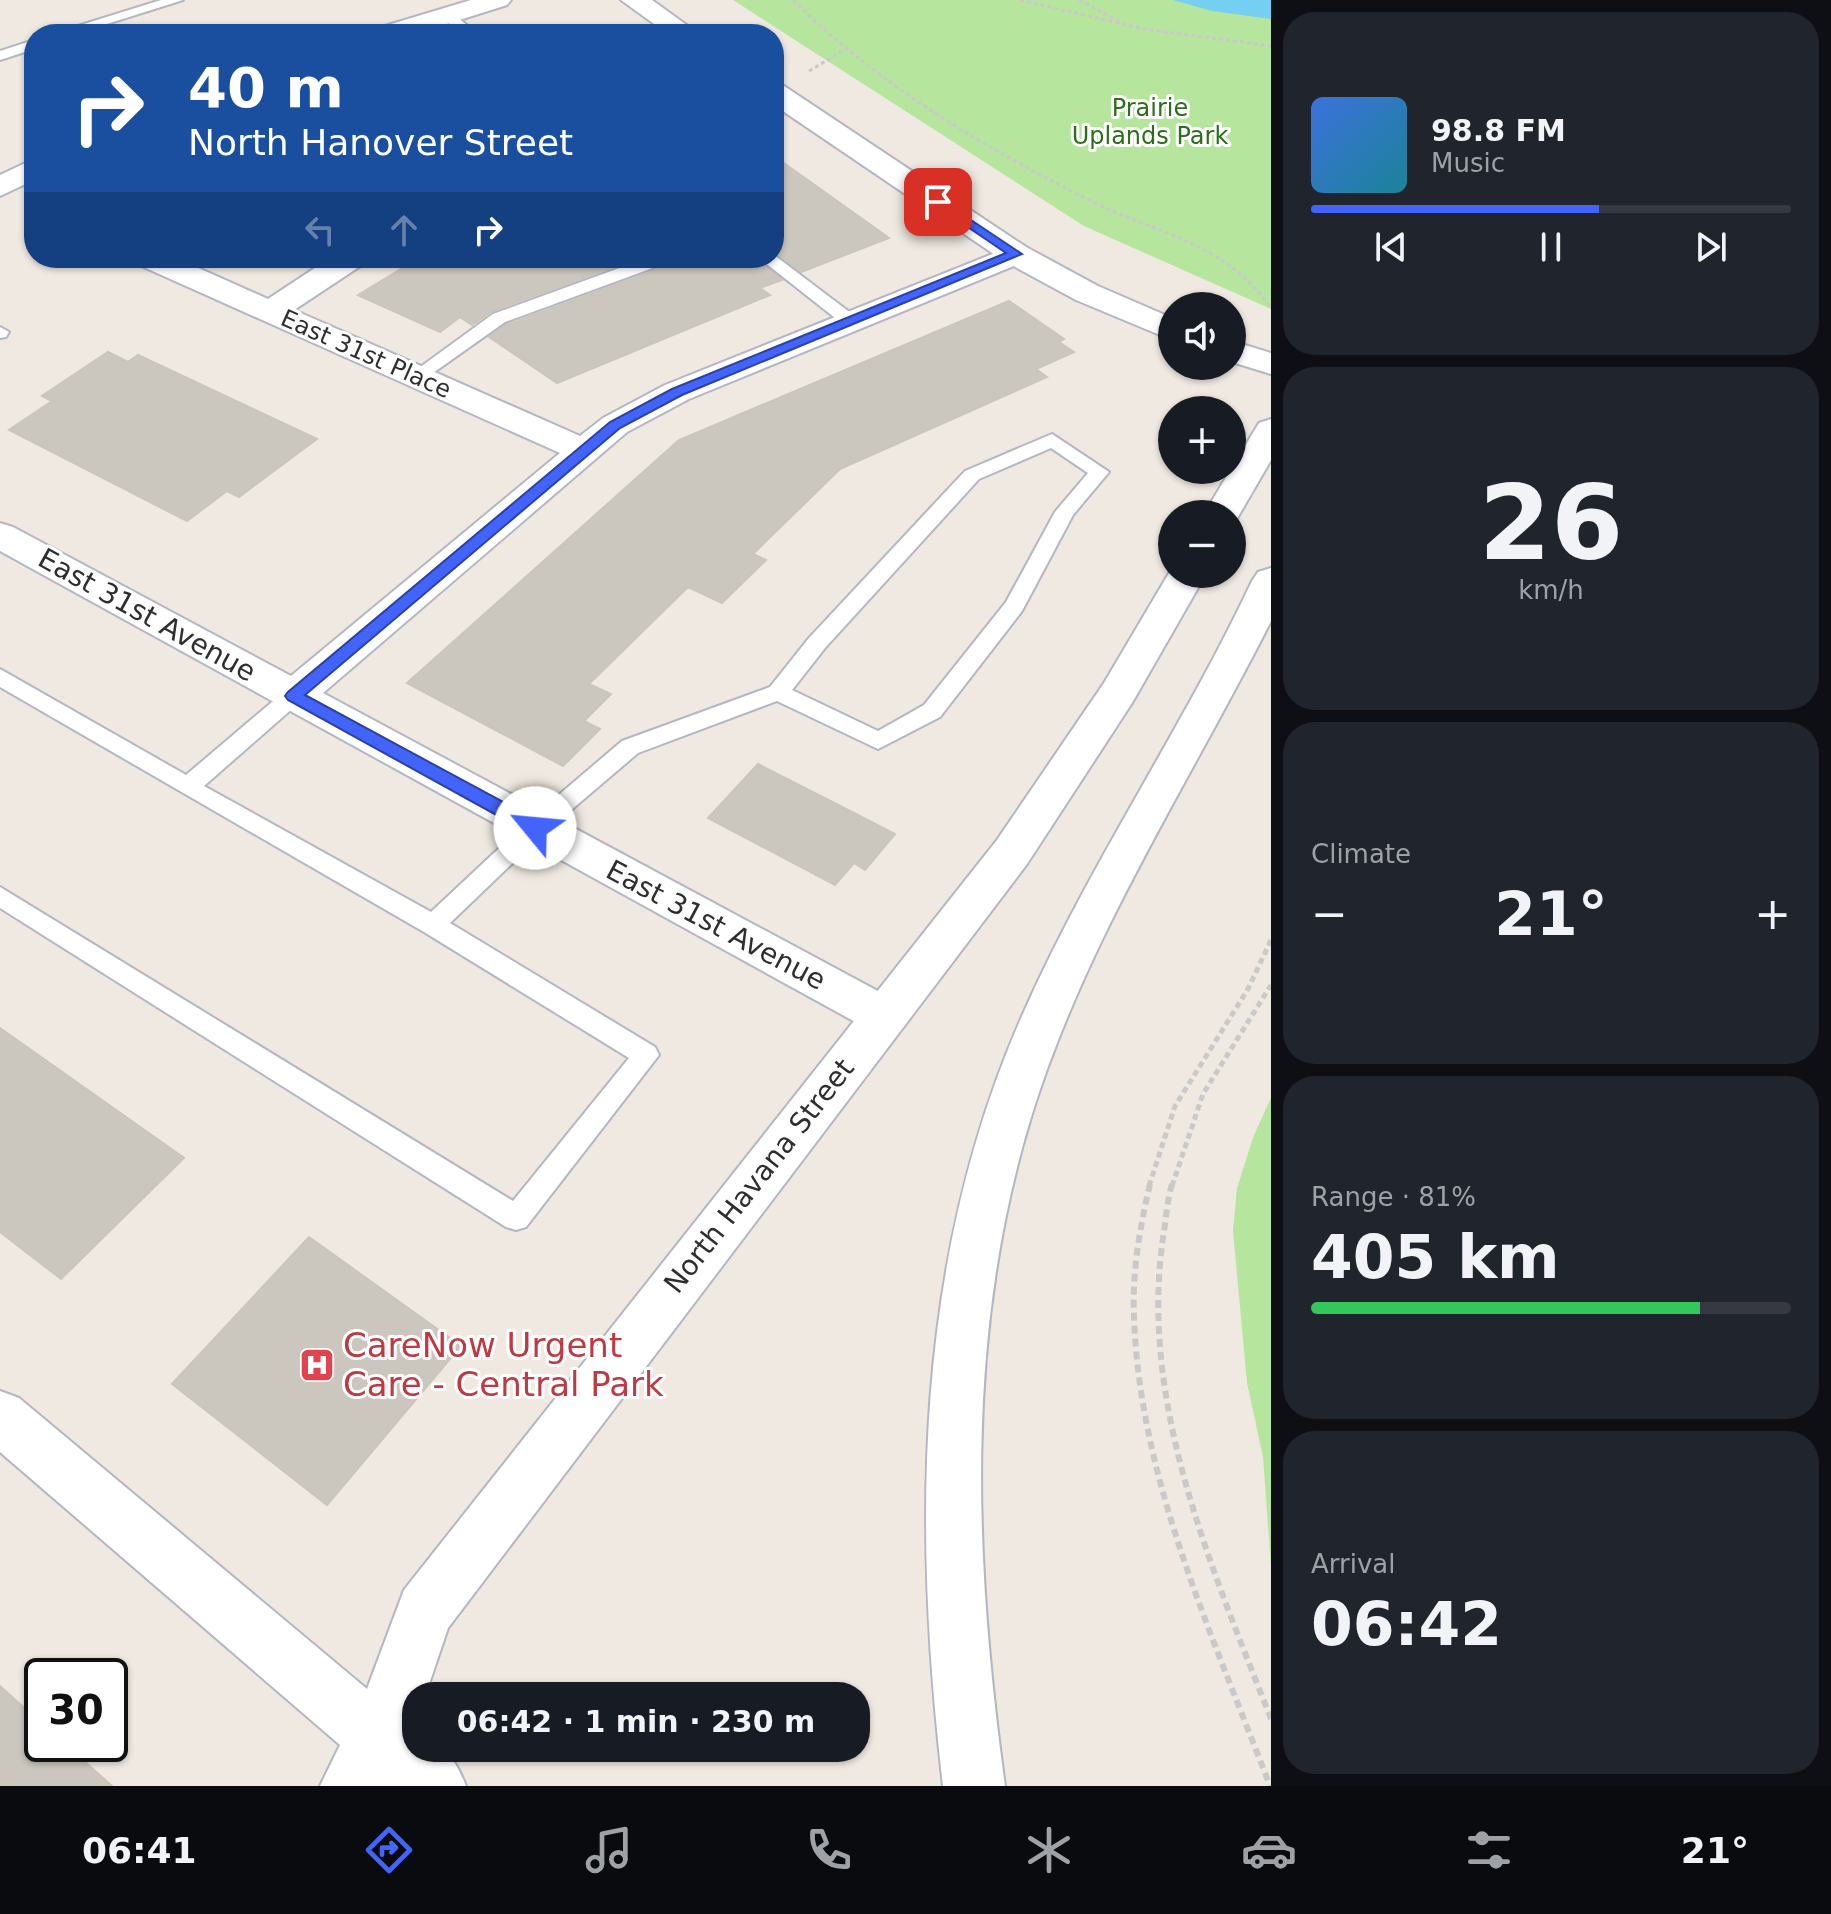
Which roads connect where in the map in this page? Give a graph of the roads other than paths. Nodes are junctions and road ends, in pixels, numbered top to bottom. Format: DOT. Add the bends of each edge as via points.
graph roads {
  1 [pos="176,0"];
  2 [pos="498,0"];
  3 [pos="634,0"];
  4 [pos="447,16"];
  5 [pos="93,24"];
  6 [pos="420,24"];
  7 [pos="458,24"];
  8 [pos="671,24"];
  9 [pos="24,48"];
  10 [pos="0,56"];
  11 [pos="784,102"];
  12 [pos="24,178"];
  13 [pos="8,193"];
  14 [pos="1015,254"];
  15 [pos="173,268"];
  16 [pos="336,268"];
  17 [pos="636,268"];
  18 [pos="780,268"];
  19 [pos="271,311"];
  20 [pos="850,321"];
  21 [pos="1158,324"];
  22 [pos="1246,356"];
  23 [pos="1271,364"];
  24 [pos="417,376"];
  25 [pos="1271,430"];
  26 [pos="582,450"];
  27 [pos="1230,500"];
  28 [pos="4,541"];
  29 [pos="1271,581"];
  30 [pos="1179,588"];
  31 [pos="0,677"];
  32 [pos="778,692"];
  33 [pos="293,696"];
  34 [pos="188,787"];
  35 [pos="535,828"];
  36 [pos="0,896"];
  37 [pos="433,925"];
  38 [pos="884,1016"];
  39 [pos="0,1417"];
  40 [pos="366,1762"];
  41 [pos="435,1786"];
  42 [pos="974,1786"];
  1 -- 5 [label="lane"];
  2 -- 4 [label="street"];
  3 -- 8 [label="street"];
  4 -- 6 [label="street"];
  4 -- 7 [label="lane"];
  9 -- 10 [label="lane"];
  11 -- 14 [label="street"];
  12 -- 13 [label="street"];
  14 -- 20 [label="street"];
  14 -- 21 [label="street"];
  15 -- 19 [label="street, East 31st Place"];
  16 -- 19 [label="street"];
  17 -- 24 [label="lane" via="499,318"];
  18 -- 20 [label="lane"];
  19 -- 24 [label="street, East 31st Place"];
  20 -- 26 [label="street" via="677,392 615,425"];
  22 -- 23 [label="street"];
  24 -- 26 [label="street, East 31st Place"];
  25 -- 27 [label="street"];
  26 -- 33 [label="street"];
  28 -- 33 [label="street, East 31st Avenue"];
  29 -- 42 [label="street" via="1069,965 1040,1027 993,1164 967,1296 951,1454 956,1627"];
  30 -- 38 [label="street, North Havana Street" via="1118,693 1012,852"];
  31 -- 34 [label="lane"];
  32 -- 32 [label="lane" via="972,475 1052,440 1099,472 1065,512 1015,606 932,711 878,741"];
  32 -- 35 [label="lane" via="630,747"];
  33 -- 34 [label="lane"];
  33 -- 35 [label="street, East 31st Avenue"];
  34 -- 37 [label="lane"];
  35 -- 37 [label="lane"];
  35 -- 38 [label="street, East 31st Avenue"];
  36 -- 37 [label="lane" via="516,1218 646,1055"];
  38 -- 40 [label="street, North Havana Street" via="425,1611"];
  39 -- 40 [label="street"];
  40 -- 41 [label="street"];
}
